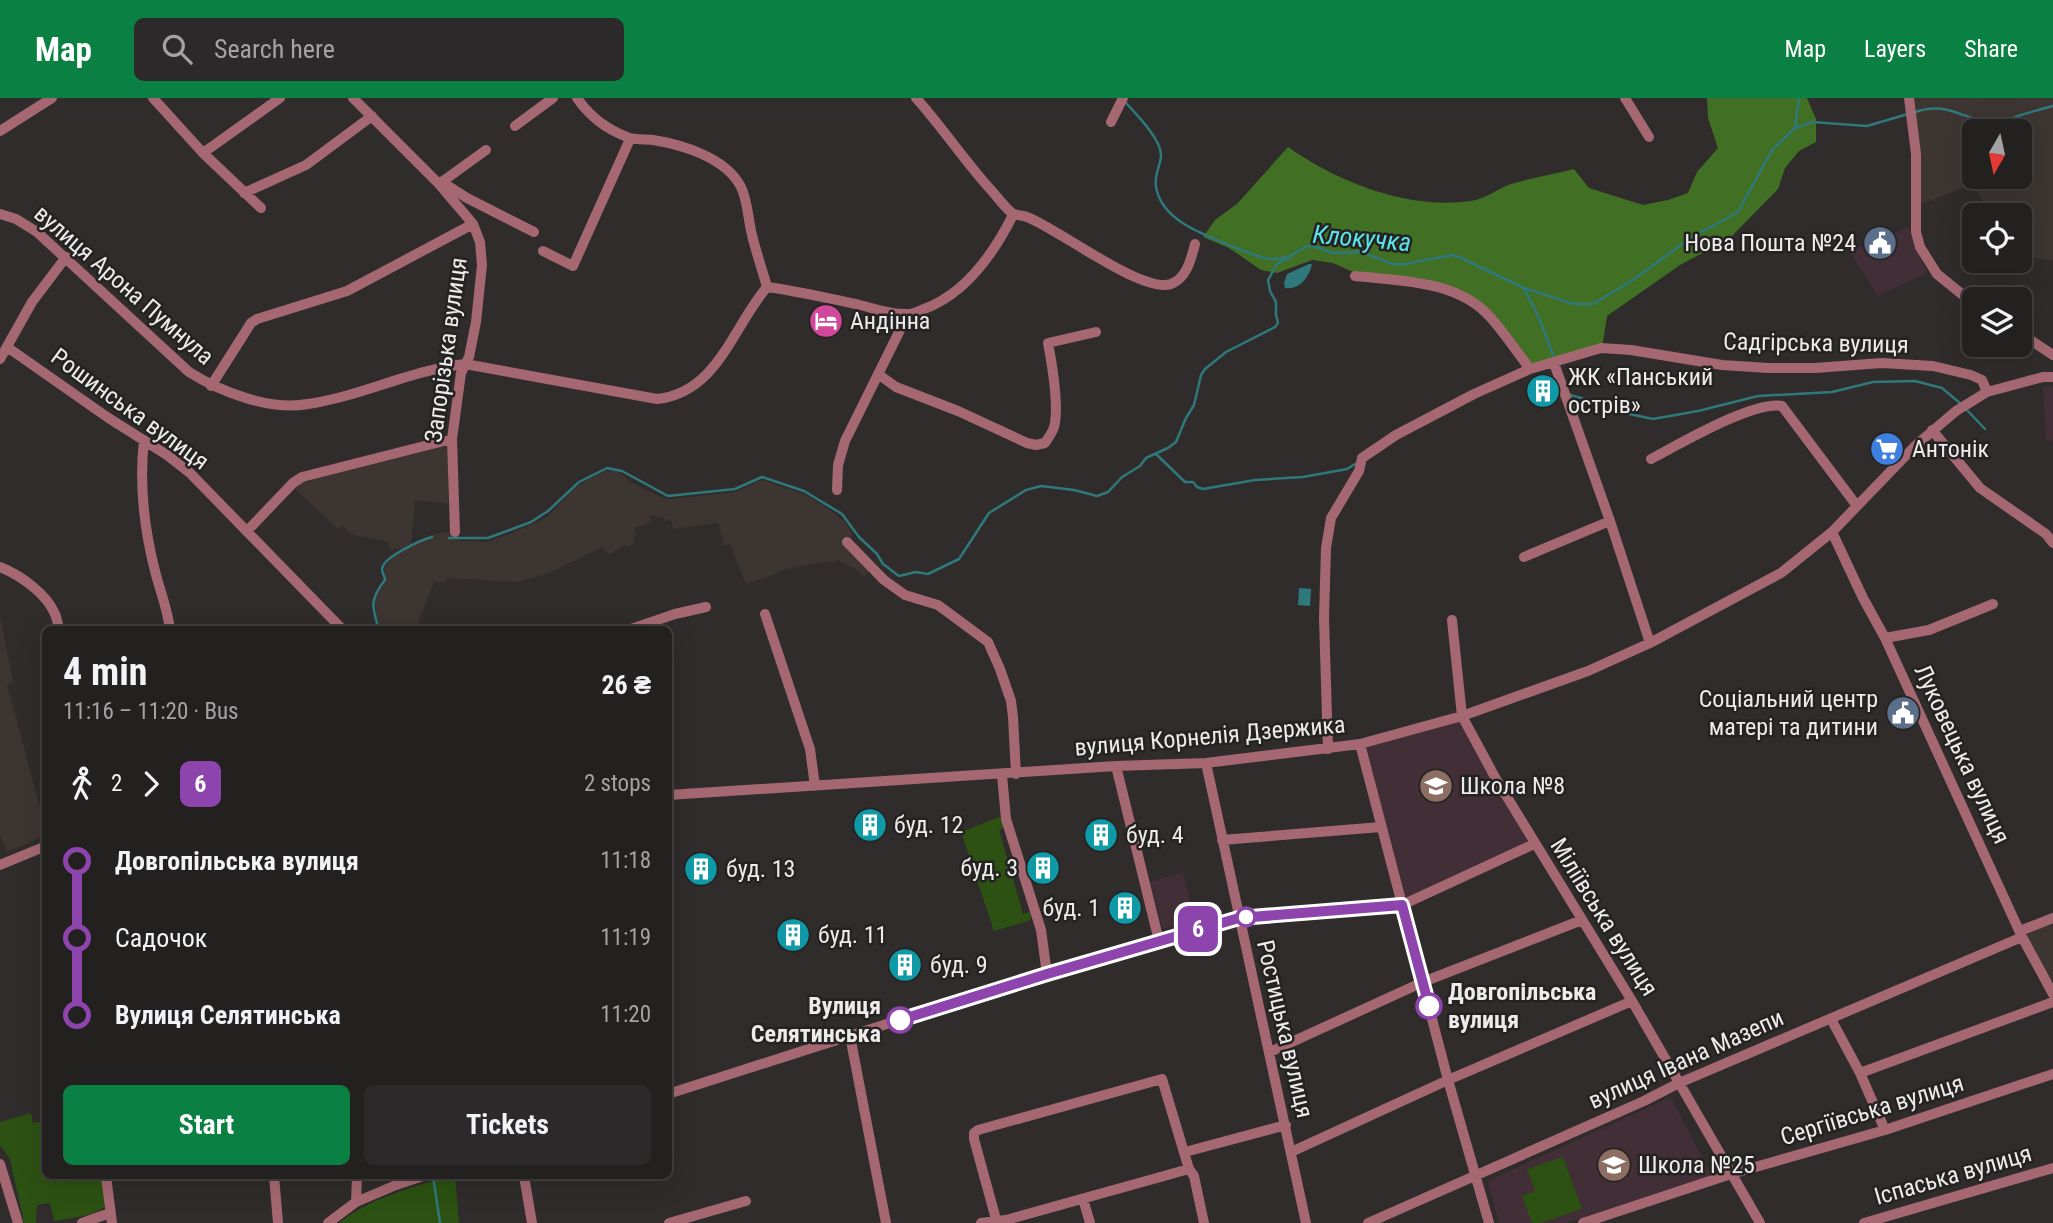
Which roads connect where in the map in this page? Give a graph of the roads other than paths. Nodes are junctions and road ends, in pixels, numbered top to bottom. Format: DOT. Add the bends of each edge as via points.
graph roads {
  1 [pos="52,98"];
  2 [pos="153,98"];
  3 [pos="280,98"];
  4 [pos="353,98"];
  5 [pos="553,98"];
  6 [pos="577,98"];
  7 [pos="916,98"];
  8 [pos="1626,98"];
  9 [pos="1910,99"];
  10 [pos="1122,101"];
  11 [pos="372,117"];
  12 [pos="1111,122"];
  13 [pos="515,126"];
  14 [pos="0,131"];
  15 [pos="1649,137"];
  16 [pos="630,139"];
  17 [pos="486,149"];
  18 [pos="203,153"];
  19 [pos="439,184"];
  20 [pos="244,193"];
  21 [pos="261,208"];
  22 [pos="0,214"];
  23 [pos="1013,215"];
  24 [pos="473,223"];
  25 [pos="534,232"];
  26 [pos="1195,244"];
  27 [pos="543,251"];
  28 [pos="66,257"];
  29 [pos="1355,276"];
  30 [pos="767,287"];
  31 [pos="1962,294"];
  32 [pos="910,314"];
  33 [pos="1096,332"];
  34 [pos="2032,342"];
  35 [pos="7,347"];
  36 [pos="2051,354"];
  37 [pos="0,359"];
  38 [pos="1554,363"];
  39 [pos="466,364"];
  40 [pos="1530,369"];
  41 [pos="878,374"];
  42 [pos="2053,377"];
  43 [pos="211,386"];
  44 [pos="1987,392"];
  45 [pos="1932,430"];
  46 [pos="452,439"];
  47 [pos="144,440"];
  48 [pos="1651,459"];
  49 [pos="836,490"];
  50 [pos="1857,506"];
  51 [pos="1610,522"];
  52 [pos="247,531"];
  53 [pos="454,532"];
  54 [pos="1832,532"];
  55 [pos="846,542"];
  56 [pos="2053,543"];
  57 [pos="1524,557"];
  58 [pos="0,568"];
  59 [pos="1993,604"];
  60 [pos="706,607"];
  61 [pos="765,614"];
  62 [pos="1452,620"];
  63 [pos="58,626"];
  64 [pos="170,626"];
  65 [pos="339,626"];
  66 [pos="640,626"];
  67 [pos="1885,638"];
  68 [pos="1650,643"];
  69 [pos="1462,716"];
  70 [pos="1360,744"];
  71 [pos="1328,749"];
  72 [pos="1206,763"];
  73 [pos="1116,766"];
  74 [pos="1016,774"];
  75 [pos="1003,775"];
  76 [pos="815,786"];
  77 [pos="672,795"];
  78 [pos="1381,827"];
  79 [pos="1222,839"];
  80 [pos="1534,844"];
  81 [pos="42,848"];
  82 [pos="0,865"];
  83 [pos="1402,905"];
  84 [pos="1239,918"];
  85 [pos="2053,918"];
  86 [pos="1582,920"];
  87 [pos="2021,934"];
  88 [pos="1158,941"];
  89 [pos="1047,974"];
  90 [pos="1423,982"];
  91 [pos="2053,994"];
  92 [pos="1632,1001"];
  93 [pos="2053,1002"];
  94 [pos="1830,1019"];
  95 [pos="850,1036"];
  96 [pos="1270,1052"];
  97 [pos="1860,1073"];
  98 [pos="2053,1074"];
  99 [pos="1448,1080"];
  100 [pos="1679,1083"];
  101 [pos="672,1093"];
  102 [pos="1286,1125"];
  103 [pos="1885,1130"];
  104 [pos="1185,1152"];
  105 [pos="1291,1152"];
  106 [pos="0,1164"];
  107 [pos="2053,1168"];
  108 [pos="1189,1169"];
  109 [pos="1731,1174"];
  110 [pos="1475,1175"];
  111 [pos="106,1179"];
  112 [pos="274,1179"];
  113 [pos="357,1179"];
  114 [pos="414,1179"];
  115 [pos="525,1179"];
  116 [pos="1083,1199"];
  117 [pos="746,1201"];
  118 [pos="356,1202"];
  119 [pos="111,1218"];
  120 [pos="997,1222"];
  121 [pos="18,1223"];
  122 [pos="82,1223"];
  123 [pos="278,1223"];
  124 [pos="328,1223"];
  125 [pos="532,1223"];
  126 [pos="669,1223"];
  127 [pos="886,1223"];
  128 [pos="981,1223"];
  129 [pos="1090,1223"];
  130 [pos="1205,1223"];
  131 [pos="1306,1223"];
  132 [pos="1368,1223"];
  133 [pos="1489,1223"];
  134 [pos="1583,1223"];
  135 [pos="1760,1223"];
  136 [pos="1864,1223"];
  1 -- 14 [label="street"];
  2 -- 18 [label="street"];
  3 -- 18 [label="street"];
  4 -- 11 [label="street, Запорізька вулиця"];
  5 -- 13 [label="street"];
  6 -- 16 [label="street" via="593,119"];
  7 -- 23 [label="street"];
  8 -- 15 [label="street"];
  9 -- 31 [label="street" via="1917,166 1916,232 1928,262"];
  10 -- 12 [label="street"];
  11 -- 19 [label="street, Запорізька вулиця"];
  11 -- 20 [label="street" via="306,165"];
  16 -- 27 [label="street" via="573,266"];
  16 -- 30 [label="street" via="666,142 699,152 740,184"];
  17 -- 19 [label="street"];
  18 -- 20 [label="street"];
  19 -- 24 [label="street, Запорізька вулиця"];
  19 -- 25 [label="street"];
  20 -- 21 [label="street"];
  22 -- 28 [label="street, вулиця Арона Пумнула" via="37,232"];
  23 -- 26 [label="street" via="1026,216 1158,285 1174,282 1185,272"];
  23 -- 32 [label="street" via="992,253 952,295"];
  24 -- 39 [label="street, Запорізька вулиця" via="482,265"];
  24 -- 43 [label="street" via="347,291 257,319"];
  28 -- 35 [label="street" via="32,302"];
  28 -- 43 [label="street, вулиця Арона Пумнула" via="189,372"];
  29 -- 40 [label="street" via="1440,287 1464,297 1490,316"];
  30 -- 32 [label="street"];
  30 -- 39 [label="street" via="700,382 668,398"];
  32 -- 41 [label="street"];
  33 -- 41 [label="street" via="1048,343 1055,423 1045,443 1036,445 896,387"];
  34 -- 36 [label="street"];
  35 -- 37 [label="street"];
  35 -- 47 [label="street, Рошинська вулиця"];
  38 -- 40 [label="street, Садгірська вулиця"];
  38 -- 44 [label="street, Садгірська вулиця" via="1601,348 1768,368 1882,363 1933,366 1982,380"];
  38 -- 51 [label="street"];
  39 -- 43 [label="street, вулиця Арона Пумнула" via="306,405 281,405"];
  39 -- 46 [label="street, Запорізька вулиця"];
  40 -- 71 [label="street, Садгірська вулиця" via="1474,394 1362,457 1359,471 1331,518 1326,548"];
  41 -- 49 [label="street" via="845,441"];
  42 -- 44 [label="street, вулиця Корнелія Дзержика"];
  44 -- 45 [label="street, вулиця Корнелія Дзержика"];
  45 -- 50 [label="street, вулиця Корнелія Дзержика"];
  45 -- 56 [label="street" via="1980,488"];
  46 -- 52 [label="street" via="302,477"];
  46 -- 53 [label="street, Запорізька вулиця"];
  47 -- 52 [label="street, Рошинська вулиця" via="190,473"];
  47 -- 64 [label="street" via="142,502"];
  48 -- 50 [label="street" via="1731,418 1773,404 1782,406"];
  50 -- 54 [label="street, вулиця Корнелія Дзержика"];
  51 -- 57 [label="street"];
  51 -- 68 [label="street"];
  52 -- 65 [label="street, Рошинська вулиця"];
  54 -- 67 [label="street, Луковецька вулиця"];
  54 -- 68 [label="street, вулиця Корнелія Дзержика" via="1781,573"];
  55 -- 74 [label="street" via="905,595 938,605 988,642 1010,701"];
  58 -- 63 [label="street" via="33,587 55,614"];
  59 -- 67 [label="street" via="1929,630"];
  60 -- 66 [label="street"];
  61 -- 76 [label="street" via="810,749"];
  62 -- 69 [label="street, Міліївська вулиця"];
  67 -- 87 [label="street, Луковецька вулиця"];
  68 -- 69 [label="street, вулиця Корнелія Дзержика" via="1588,671"];
  69 -- 70 [label="street, вулиця Корнелія Дзержика"];
  69 -- 80 [label="street, Міліївська вулиця"];
  70 -- 71 [label="street, вулиця Корнелія Дзержика"];
  70 -- 78 [label="street"];
  71 -- 72 [label="street, вулиця Корнелія Дзержика"];
  72 -- 73 [label="street, вулиця Корнелія Дзержика"];
  72 -- 79 [label="street, Ростицька вулиця"];
  73 -- 74 [label="street, вулиця Корнелія Дзержика"];
  73 -- 88 [label="street"];
  74 -- 75 [label="street, вулиця Корнелія Дзержика"];
  75 -- 76 [label="street, вулиця Корнелія Дзержика"];
  75 -- 89 [label="street" via="1006,818 1041,930"];
  76 -- 77 [label="street, вулиця Корнелія Дзержика"];
  78 -- 79 [label="street"];
  78 -- 83 [label="street"];
  79 -- 84 [label="street, Ростицька вулиця"];
  80 -- 83 [label="street"];
  80 -- 86 [label="street, Міліївська вулиця"];
  81 -- 82 [label="street"];
  83 -- 84 [label="street"];
  83 -- 90 [label="street"];
  84 -- 88 [label="street"];
  84 -- 96 [label="street, Ростицька вулиця"];
  85 -- 87 [label="street, вулиця Івана Мазепи"];
  86 -- 90 [label="street"];
  86 -- 92 [label="street, Міліївська вулиця"];
  87 -- 91 [label="street, Луковецька вулиця"];
  87 -- 94 [label="street, вулиця Івана Мазепи"];
  88 -- 89 [label="street"];
  89 -- 95 [label="street"];
  90 -- 96 [label="street"];
  90 -- 99 [label="street"];
  92 -- 99 [label="street"];
  92 -- 100 [label="street, Міліївська вулиця"];
  93 -- 97 [label="street"];
  94 -- 97 [label="street"];
  94 -- 100 [label="street, вулиця Івана Мазепи"];
  95 -- 101 [label="street"];
  95 -- 127 [label="street"];
  96 -- 102 [label="street, Ростицька вулиця"];
  97 -- 103 [label="street"];
  98 -- 103 [label="street, Сергіївська вулиця"];
  99 -- 105 [label="street"];
  99 -- 110 [label="street"];
  100 -- 109 [label="street, Міліївська вулиця"];
  100 -- 110 [label="street, вулиця Івана Мазепи"];
  102 -- 104 [label="street"];
  102 -- 105 [label="street, Ростицька вулиця"];
  103 -- 109 [label="street, Сергіївська вулиця"];
  104 -- 108 [label="street"];
  104 -- 120 [label="street" via="1162,1079 978,1130 974,1139"];
  105 -- 131 [label="street, Ростицька вулиця"];
  106 -- 121 [label="street"];
  107 -- 136 [label="street, Іспаська вулиця"];
  108 -- 116 [label="street"];
  108 -- 130 [label="street"];
  109 -- 134 [label="street, Сергіївська вулиця"];
  109 -- 135 [label="street, Міліївська вулиця"];
  110 -- 132 [label="street, вулиця Івана Мазепи"];
  110 -- 133 [label="street"];
  111 -- 119 [label="street"];
  112 -- 123 [label="street"];
  113 -- 118 [label="street"];
  114 -- 118 [label="street"];
  115 -- 125 [label="street"];
  116 -- 120 [label="street"];
  116 -- 129 [label="street"];
  117 -- 126 [label="street"];
  118 -- 124 [label="street"];
  119 -- 122 [label="street"];
  120 -- 128 [label="street"];
}
